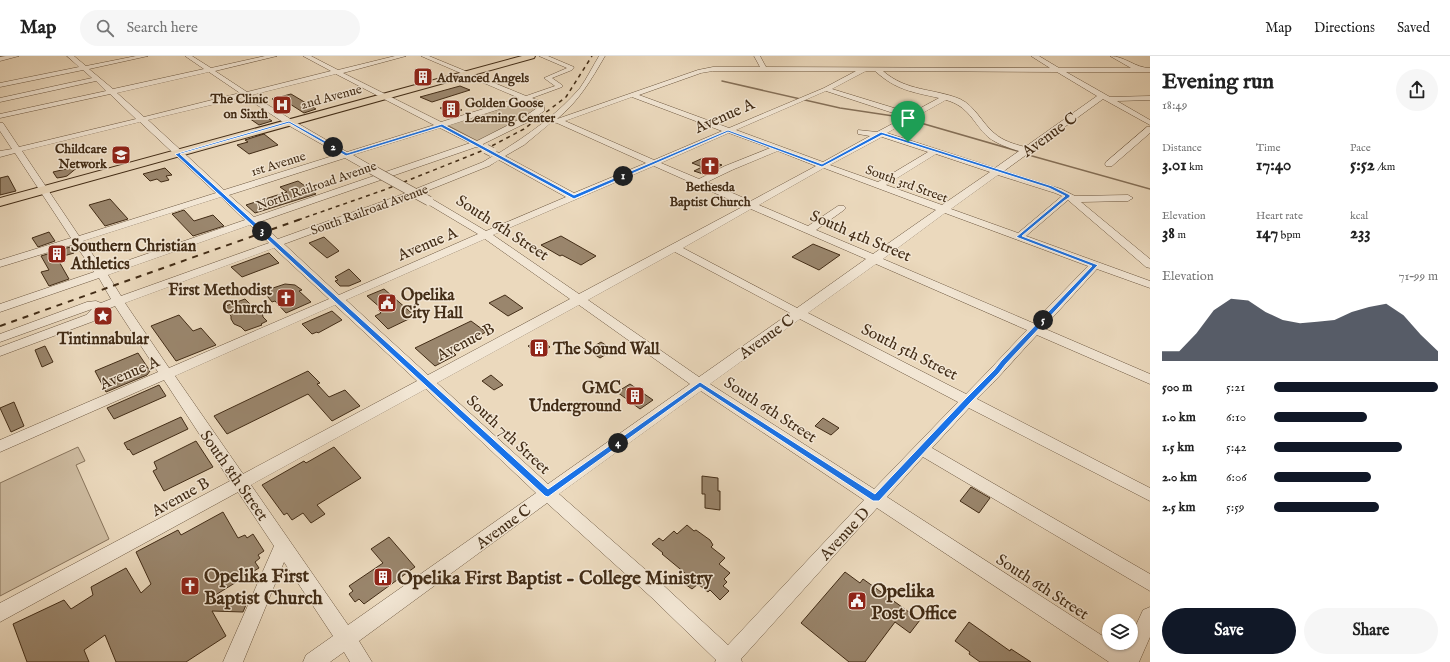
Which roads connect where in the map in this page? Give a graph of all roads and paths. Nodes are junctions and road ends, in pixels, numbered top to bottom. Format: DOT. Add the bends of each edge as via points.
graph roads {
  1 [pos="16,56"];
  2 [pos="70,56"];
  3 [pos="145,56"];
  4 [pos="188,56"];
  5 [pos="274,56"];
  6 [pos="306,56"];
  7 [pos="403,56"];
  8 [pos="424,56"];
  9 [pos="531,56"];
  10 [pos="542,56"];
  11 [pos="602,56"];
  12 [pos="757,56"];
  13 [pos="1034,56"];
  14 [pos="1113,56"];
  15 [pos="0,59"];
  16 [pos="84,68"];
  17 [pos="764,69"];
  18 [pos="871,69"];
  19 [pos="209,70"];
  20 [pos="1059,70"];
  21 [pos="1140,70"];
  22 [pos="1150,70"];
  23 [pos="337,72"];
  24 [pos="467,74"];
  25 [pos="1150,75"];
  26 [pos="97,79"];
  27 [pos="0,85"];
  28 [pos="826,89"];
  29 [pos="111,91"];
  30 [pos="247,94"];
  31 [pos="632,95"];
  32 [pos="385,96"];
  33 [pos="1106,97"];
  34 [pos="525,98"];
  35 [pos="945,98"];
  36 [pos="1150,98"];
  37 [pos="0,100"];
  38 [pos="910,114"];
  39 [pos="0,116"];
  40 [pos="141,120"];
  41 [pos="555,121"];
  42 [pos="289,122"];
  43 [pos="1150,123"];
  44 [pos="0,125"];
  45 [pos="441,125"];
  46 [pos="1150,129"];
  47 [pos="728,131"];
  48 [pos="861,132"];
  49 [pos="880,134"];
  50 [pos="776,149"];
  51 [pos="16,150"];
  52 [pos="486,150"];
  53 [pos="1026,150"];
  54 [pos="936,151"];
  55 [pos="0,154"];
  56 [pos="177,154"];
  57 [pos="346,155"];
  58 [pos="655,163"];
  59 [pos="1109,164"];
  60 [pos="822,166"];
  61 [pos="998,170"];
  62 [pos="701,182"];
  63 [pos="878,186"];
  64 [pos="44,190"];
  65 [pos="221,194"];
  66 [pos="574,197"];
  67 [pos="1070,197"];
  68 [pos="1128,198"];
  69 [pos="0,202"];
  70 [pos="751,205"];
  71 [pos="841,208"];
  72 [pos="943,210"];
  73 [pos="257,227"];
  74 [pos="809,230"];
  75 [pos="486,235"];
  76 [pos="1019,237"];
  77 [pos="78,239"];
  78 [pos="275,244"];
  79 [pos="675,248"];
  80 [pos="1139,256"];
  81 [pos="1150,256"];
  82 [pos="875,259"];
  83 [pos="0,264"];
  84 [pos="1095,265"];
  85 [pos="1150,265"];
  86 [pos="101,273"];
  87 [pos="1150,285"];
  88 [pos="579,299"];
  89 [pos="118,300"];
  90 [pos="337,300"];
  91 [pos="0,308"];
  92 [pos="98,308"];
  93 [pos="798,314"];
  94 [pos="1036,329"];
  95 [pos="0,338"];
  96 [pos="0,352"];
  97 [pos="166,373"];
  98 [pos="1150,379"];
  99 [pos="426,381"];
  100 [pos="700,384"];
  101 [pos="968,400"];
  102 [pos="0,446"];
  103 [pos="923,450"];
  104 [pos="242,482"];
  105 [pos="548,494"];
  106 [pos="1150,495"];
  107 [pos="876,498"];
  108 [pos="283,544"];
  109 [pos="1150,583"];
  110 [pos="0,613"];
  111 [pos="1150,616"];
  112 [pos="346,638"];
  113 [pos="729,661"];
  114 [pos="233,662"];
  115 [pos="313,662"];
  116 [pos="362,662"];
  117 [pos="1126,662"];
  118 [pos="1129,662"];
  1 -- 15 [label="street"];
  2 -- 16 [label="street, South 7th Street"];
  3 -- 16 [label="street"];
  4 -- 19 [label="street, South 6th Street"];
  5 -- 19 [label="street"];
  6 -- 23 [label="street"];
  7 -- 23 [label="street"];
  8 -- 24 [label="street"];
  9 -- 24 [label="main road, 2nd Avenue"];
  10 -- 34 [label="street, 1st Avenue" via="571,67 547,78 560,86"];
  11 -- 41 [label="street, South Railroad Avenue" via="584,87"];
  12 -- 17 [label="street"];
  13 -- 20 [label="street"];
  14 -- 21 [label="street"];
  16 -- 26 [label="street, South 7th Street"];
  16 -- 27 [label="street"];
  17 -- 18 [label="street"];
  17 -- 31 [label="street" via="704,70"];
  18 -- 20 [label="street"];
  18 -- 28 [label="street, Avenue A"];
  18 -- 35 [label="street" via="897,84"];
  19 -- 29 [label="street"];
  19 -- 30 [label="street, South 6th Street"];
  20 -- 21 [label="street"];
  20 -- 33 [label="street"];
  21 -- 22 [label="street"];
  21 -- 25 [label="street"];
  23 -- 30 [label="street"];
  23 -- 32 [label="street"];
  24 -- 32 [label="main road, 2nd Avenue"];
  24 -- 34 [label="street"];
  26 -- 29 [label="street, South 7th Street"];
  26 -- 37 [label="street"];
  28 -- 38 [label="street"];
  28 -- 47 [label="street, Avenue A"];
  29 -- 39 [label="street"];
  29 -- 40 [label="street, South 7th Street"];
  30 -- 40 [label="street"];
  30 -- 42 [label="street, South 6th Street"];
  31 -- 41 [label="street"];
  31 -- 47 [label="street, South 3rd Street"];
  32 -- 42 [label="main road, 2nd Avenue"];
  32 -- 45 [label="street"];
  33 -- 36 [label="street"];
  33 -- 43 [label="street"];
  33 -- 53 [label="street, Avenue C"];
  34 -- 45 [label="street, 1st Avenue"];
  34 -- 52 [label="street, North Railroad Avenue" via="540,105 541,109"];
  35 -- 38 [label="street, Avenue B"];
  35 -- 53 [label="street" via="954,99 964,105 991,135"];
  38 -- 49 [label="street, Avenue B"];
  40 -- 51 [label="street"];
  40 -- 56 [label="street, South 7th Street"];
  41 -- 52 [label="street, South Railroad Avenue"];
  41 -- 58 [label="street, South 4th Street"];
  42 -- 56 [label="main road, 2nd Avenue"];
  42 -- 57 [label="street, South 6th Street"];
  44 -- 51 [label="street, South 8th Street"];
  45 -- 52 [label="street"];
  45 -- 57 [label="street, 1st Avenue"];
  46 -- 59 [label="street"];
  47 -- 50 [label="street, South 3rd Street"];
  47 -- 58 [label="street, Avenue A"];
  48 -- 49 [label="street"];
  49 -- 54 [label="street"];
  49 -- 60 [label="street, Avenue B"];
  50 -- 60 [label="street, South 3rd Street"];
  50 -- 62 [label="street" via="736,164"];
  51 -- 55 [label="street"];
  51 -- 64 [label="street, South 8th Street"];
  52 -- 66 [label="street"];
  52 -- 73 [label="street, North Railroad Avenue"];
  52 -- 78 [label="street, South Railroad Avenue" via="466,173"];
  53 -- 61 [label="street, Avenue C"];
  54 -- 61 [label="street"];
  54 -- 63 [label="street"];
  56 -- 64 [label="main road, 2nd Avenue"];
  56 -- 65 [label="street, South 7th Street"];
  57 -- 65 [label="street, 1st Avenue"];
  57 -- 75 [label="street, South 6th Street, bridge"];
  58 -- 62 [label="street, South 4th Street"];
  58 -- 66 [label="street, Avenue A"];
  60 -- 63 [label="street, South 3rd Street"];
  60 -- 70 [label="street, Avenue B"];
  61 -- 67 [label="street" via="1051,187"];
  61 -- 72 [label="street, Avenue C"];
  62 -- 70 [label="street, South 4th Street"];
  63 -- 72 [label="street, South 3rd Street"];
  64 -- 69 [label="main road, 2nd Avenue"];
  64 -- 77 [label="street, South 8th Street"];
  65 -- 73 [label="street, South 7th Street"];
  65 -- 77 [label="street, 1st Avenue"];
  66 -- 75 [label="street, Avenue A"];
  67 -- 68 [label="street"];
  67 -- 76 [label="street" via="1062,200"];
  67 -- 80 [label="street"];
  70 -- 74 [label="street, South 4th Street"];
  70 -- 79 [label="street, Avenue B"];
  71 -- 74 [label="street"];
  72 -- 76 [label="street, South 3rd Street"];
  72 -- 82 [label="street, Avenue C"];
  73 -- 78 [label="street, South 7th Street"];
  73 -- 86 [label="street, North Railroad Avenue"];
  74 -- 82 [label="street, South 4th Street"];
  75 -- 88 [label="street, South 6th Street"];
  75 -- 90 [label="street, Avenue A"];
  76 -- 84 [label="street, South 3rd Street"];
  77 -- 83 [label="street, 1st Avenue"];
  77 -- 86 [label="street, South 8th Street"];
  78 -- 89 [label="street, South Railroad Avenue"];
  78 -- 90 [label="street, South 7th Street"];
  79 -- 88 [label="street, Avenue B"];
  79 -- 93 [label="street, South 5th Street"];
  80 -- 81 [label="street"];
  80 -- 85 [label="street"];
  82 -- 93 [label="street, Avenue C"];
  82 -- 94 [label="street, South 4th Street"];
  84 -- 87 [label="street, South 3rd Street"];
  84 -- 94 [label="street, Avenue D"];
  86 -- 89 [label="street, South 8th Street"];
  86 -- 91 [label="street, North Railroad Avenue"];
  88 -- 99 [label="street, Avenue B"];
  88 -- 100 [label="street, South 6th Street"];
  89 -- 92 [label="street, South Railroad Avenue"];
  89 -- 97 [label="street, South 8th Street"];
  90 -- 97 [label="street, Avenue A"];
  90 -- 99 [label="street, South 7th Street"];
  92 -- 95 [label="street, South Railroad Avenue" via="91,305"];
  92 -- 96 [label="street, South Railroad Avenue" via="90,318"];
  93 -- 100 [label="street, Avenue C"];
  93 -- 101 [label="street, South 5th Street"];
  94 -- 98 [label="street, South 4th Street"];
  94 -- 101 [label="street, Avenue D"];
  97 -- 102 [label="street, Avenue A"];
  97 -- 104 [label="street, South 8th Street"];
  99 -- 104 [label="street, Avenue B"];
  99 -- 105 [label="street, South 7th Street"];
  100 -- 105 [label="street, Avenue C"];
  100 -- 107 [label="street, South 6th Street"];
  101 -- 103 [label="street, Avenue D"];
  101 -- 106 [label="street, South 5th Street"];
  103 -- 107 [label="street, Avenue D"];
  103 -- 109 [label="street"];
  104 -- 108 [label="street, South 8th Street"];
  104 -- 110 [label="street, Avenue B"];
  105 -- 112 [label="street, Avenue C"];
  105 -- 113 [label="street, South 7th Street" via="657,591"];
  107 -- 113 [label="street, Avenue D"];
  107 -- 117 [label="street, South 6th Street"];
  108 -- 112 [label="street, South 8th Street"];
  108 -- 114 [label="street"];
  111 -- 118 [label="street"];
  112 -- 115 [label="street, Avenue C"];
  112 -- 116 [label="street, South 8th Street"];
}
